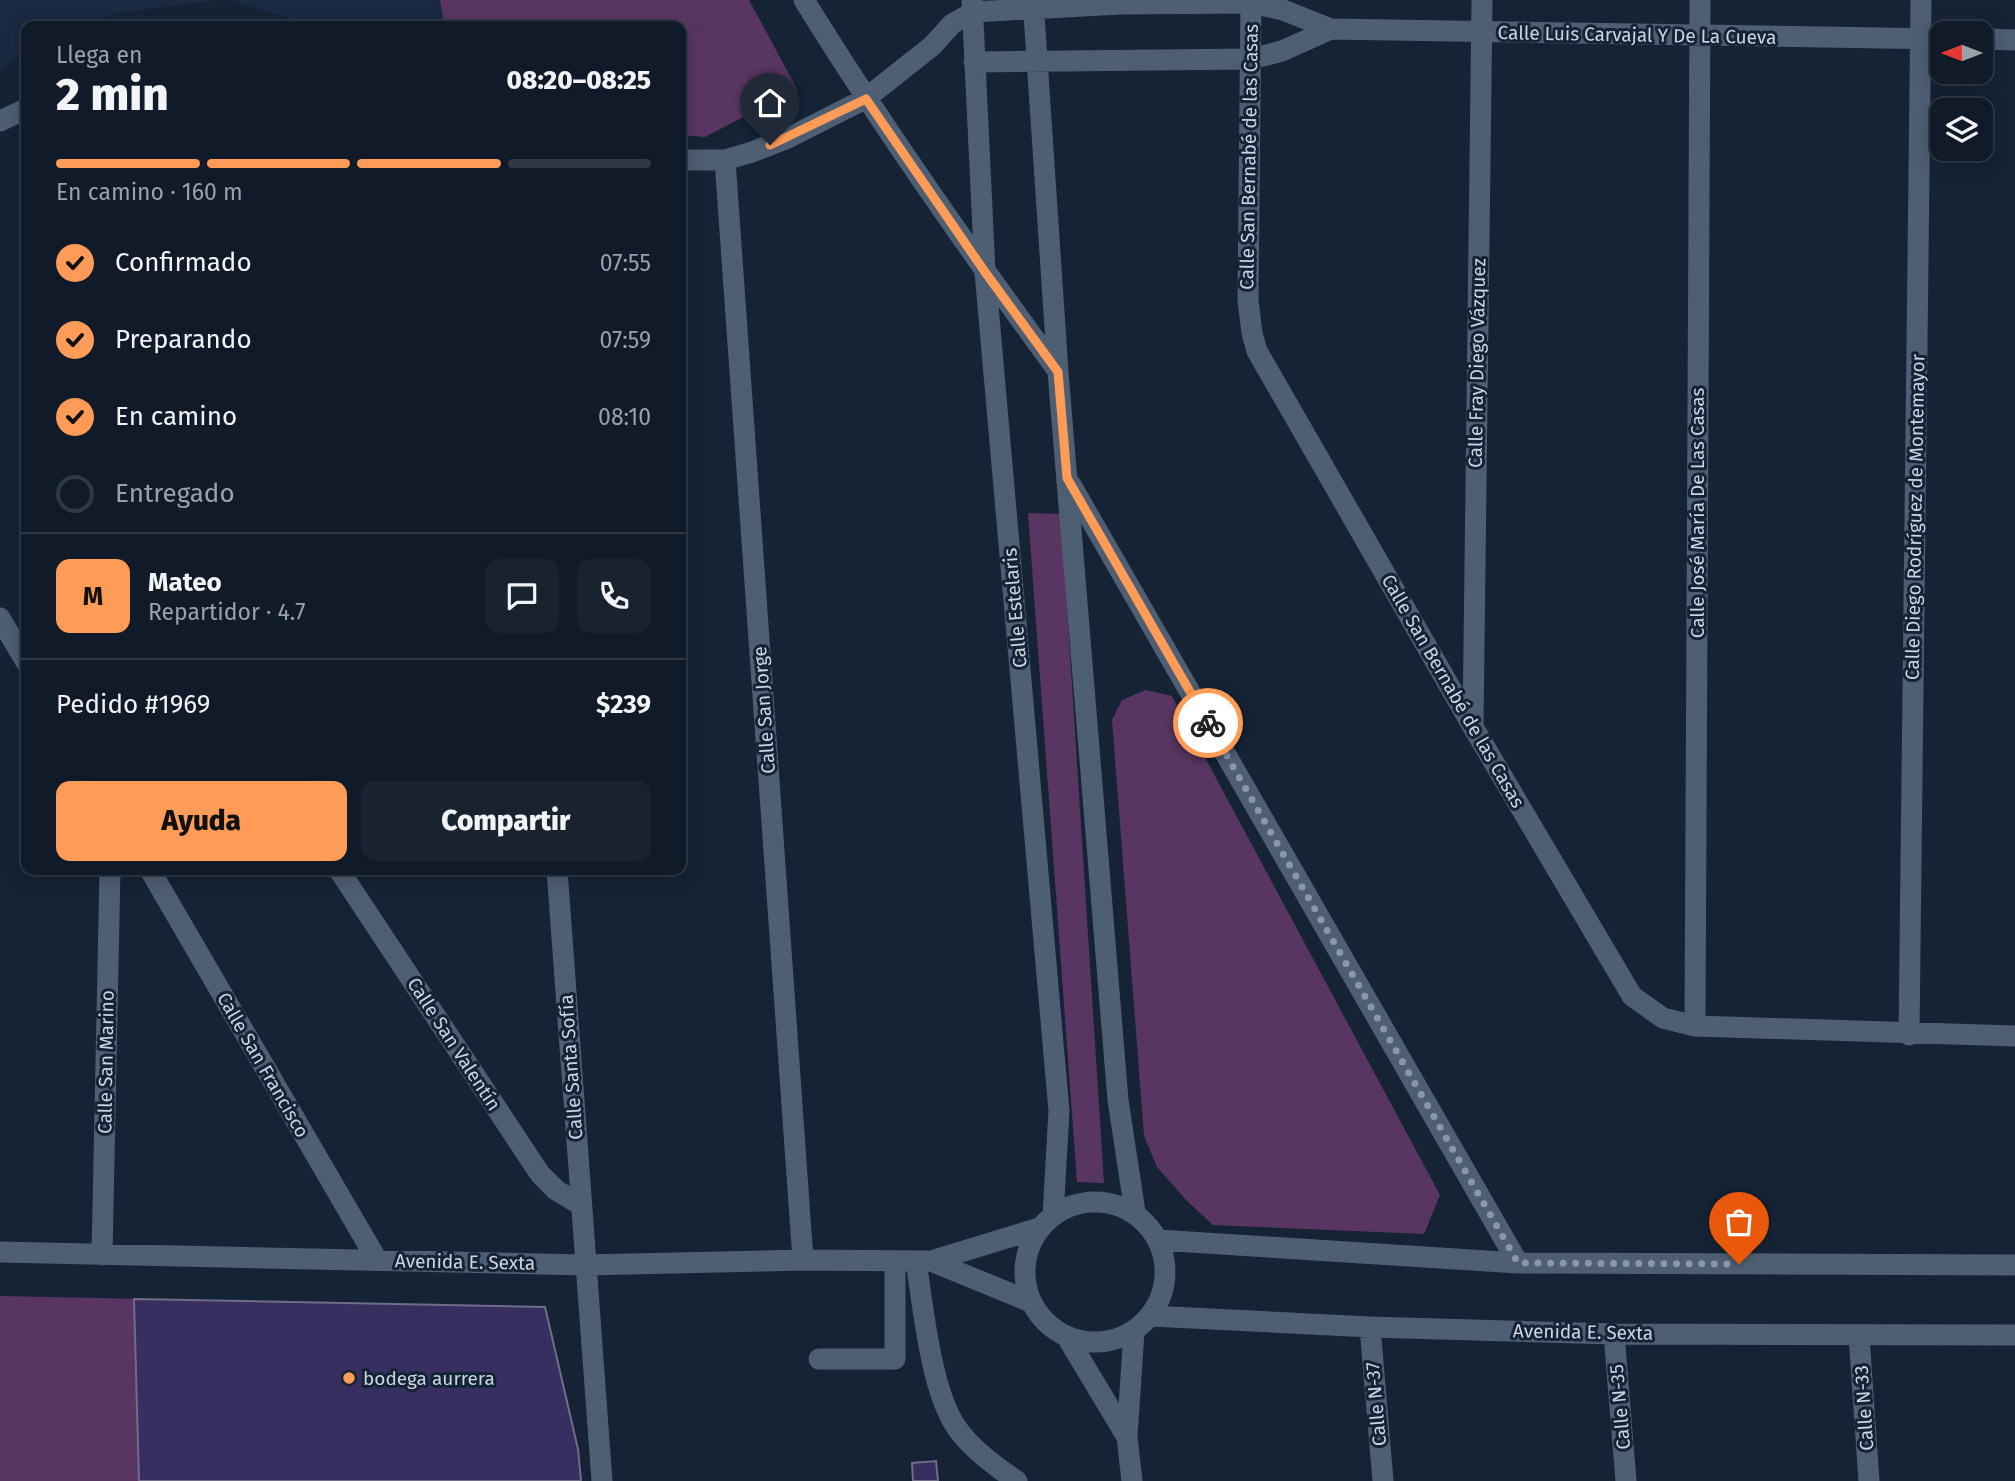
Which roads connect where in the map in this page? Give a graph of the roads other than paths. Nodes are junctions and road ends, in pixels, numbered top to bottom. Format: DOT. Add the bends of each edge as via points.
graph roads {
  1 [pos="804,0"];
  2 [pos="1482,0"];
  3 [pos="1700,0"];
  4 [pos="1921,0"];
  5 [pos="1251,2"];
  6 [pos="1034,4"];
  7 [pos="972,6"];
  8 [pos="1331,29"];
  9 [pos="1482,32"];
  10 [pos="1699,36"];
  11 [pos="1920,38"];
  12 [pos="1930,38"];
  13 [pos="1993,39"];
  14 [pos="2015,40"];
  15 [pos="1251,59"];
  16 [pos="974,62"];
  17 [pos="1036,62"];
  18 [pos="866,99"];
  19 [pos="21,111"];
  20 [pos="0,121"];
  21 [pos="686,160"];
  22 [pos="724,160"];
  23 [pos="985,272"];
  24 [pos="1058,372"];
  25 [pos="1067,478"];
  26 [pos="0,618"];
  27 [pos="21,654"];
  28 [pos="1473,727"];
  29 [pos="110,875"];
  30 [pos="153,875"];
  31 [pos="342,875"];
  32 [pos="557,875"];
  33 [pos="1695,1026"];
  34 [pos="1909,1035"];
  35 [pos="2015,1036"];
  36 [pos="581,1205"];
  37 [pos="1135,1212"];
  38 [pos="1046,1221"];
  39 [pos="1159,1240"];
  40 [pos="0,1252"];
  41 [pos="102,1255"];
  42 [pos="377,1260"];
  43 [pos="803,1260"];
  44 [pos="914,1261"];
  45 [pos="1518,1263"];
  46 [pos="585,1265"];
  47 [pos="2015,1265"];
  48 [pos="1031,1302"];
  49 [pos="1151,1315"];
  50 [pos="1370,1327"];
  51 [pos="1134,1331"];
  52 [pos="1614,1334"];
  53 [pos="2015,1335"];
  54 [pos="1858,1336"];
  55 [pos="1067,1337"];
  56 [pos="819,1359"];
  57 [pos="1127,1437"];
  58 [pos="602,1481"];
  59 [pos="1017,1481"];
  60 [pos="1132,1481"];
  61 [pos="1383,1481"];
  62 [pos="1626,1481"];
  63 [pos="1869,1481"];
  1 -- 18 [label="street"];
  2 -- 9 [label="street, Calle Fray Diego Vázquez"];
  3 -- 10 [label="street, Calle José María De Las Casas"];
  4 -- 11 [label="street, Calle Diego Rodríguez de Montemayor"];
  5 -- 6 [label="street, Calle Luis Carvajal Y De La Cueva"];
  5 -- 8 [label="street, Calle Luis Carvajal Y De La Cueva"];
  5 -- 15 [label="street, Calle San Bernabé de las Casas"];
  6 -- 7 [label="street, Calle Luis Carvajal Y De La Cueva"];
  6 -- 17 [label="street"];
  7 -- 16 [label="street, Calle Estelaris"];
  7 -- 18 [label="street" via="932,46"];
  8 -- 9 [label="street, Calle Luis Carvajal Y De La Cueva"];
  8 -- 15 [label="street, Calle Luis Carvajal Y De La Cueva"];
  9 -- 10 [label="street, Calle Luis Carvajal Y De La Cueva"];
  9 -- 28 [label="street, Calle Fray Diego Vázquez"];
  10 -- 11 [label="street, Calle Luis Carvajal Y De La Cueva"];
  10 -- 33 [label="street, Calle José María De Las Casas"];
  11 -- 12 [label="street, Calle Luis Carvajal Y De La Cueva"];
  11 -- 34 [label="street, Calle Diego Rodríguez de Montemayor"];
  13 -- 14 [label="street"];
  15 -- 17 [label="street, Calle Luis Carvajal Y De La Cueva"];
  15 -- 28 [label="street, Calle San Bernabé de las Casas" via="1248,300 1257,351"];
  16 -- 17 [label="street, Calle Luis Carvajal Y De La Cueva"];
  16 -- 23 [label="street, Calle Estelaris"];
  17 -- 24 [label="street"];
  18 -- 22 [label="street" via="789,138"];
  18 -- 23 [label="street"];
  19 -- 20 [label="street"];
  21 -- 22 [label="street"];
  22 -- 43 [label="street, Calle San Jorge"];
  23 -- 24 [label="street"];
  23 -- 38 [label="street, Calle Estelaris" via="1059,1111"];
  24 -- 25 [label="street"];
  25 -- 37 [label="street" via="1118,1100"];
  25 -- 45 [label="street"];
  26 -- 27 [label="street"];
  28 -- 33 [label="street, Calle San Bernabé de las Casas" via="1632,996 1663,1018"];
  29 -- 41 [label="street, Calle San Marino"];
  30 -- 42 [label="street, Calle San Francisco"];
  31 -- 36 [label="street, Calle San Valentín" via="540,1174"];
  32 -- 36 [label="street, Calle Santa Sofía"];
  33 -- 34 [label="street, Calle San Bernabé de las Casas"];
  34 -- 35 [label="street, Calle San Bernabé de las Casas"];
  36 -- 46 [label="street, Calle Santa Sofía"];
  37 -- 38 [label="street" via="1109,1202 1081,1202"];
  37 -- 39 [label="street"];
  38 -- 44 [label="street, Avenida E. Sexta"];
  38 -- 48 [label="street" via="1026,1256"];
  39 -- 45 [label="street"];
  39 -- 49 [label="street" via="1166,1265 1163,1292"];
  40 -- 41 [label="street, Avenida E. Sexta"];
  41 -- 42 [label="street, Avenida E. Sexta"];
  42 -- 46 [label="street, Avenida E. Sexta"];
  43 -- 44 [label="street, Avenida E. Sexta"];
  43 -- 46 [label="street, Avenida E. Sexta"];
  44 -- 48 [label="street, Avenida E. Sexta"];
  44 -- 56 [label="street" via="895,1359"];
  44 -- 59 [label="street" via="928,1340 948,1410 967,1440"];
  45 -- 47 [label="street"];
  46 -- 58 [label="street, Calle Santa Sofía"];
  48 -- 55 [label="street" via="1046,1322"];
  49 -- 50 [label="street, Avenida E. Sexta"];
  49 -- 51 [label="street"];
  50 -- 52 [label="street, Avenida E. Sexta"];
  50 -- 61 [label="street, Calle N-37"];
  51 -- 55 [label="street" via="1113,1340"];
  51 -- 57 [label="street"];
  52 -- 54 [label="street, Avenida E. Sexta"];
  52 -- 62 [label="street, Calle N-35"];
  53 -- 54 [label="street, Avenida E. Sexta"];
  54 -- 63 [label="street, Calle N-33"];
  55 -- 57 [label="street"];
  57 -- 60 [label="street"];
}
